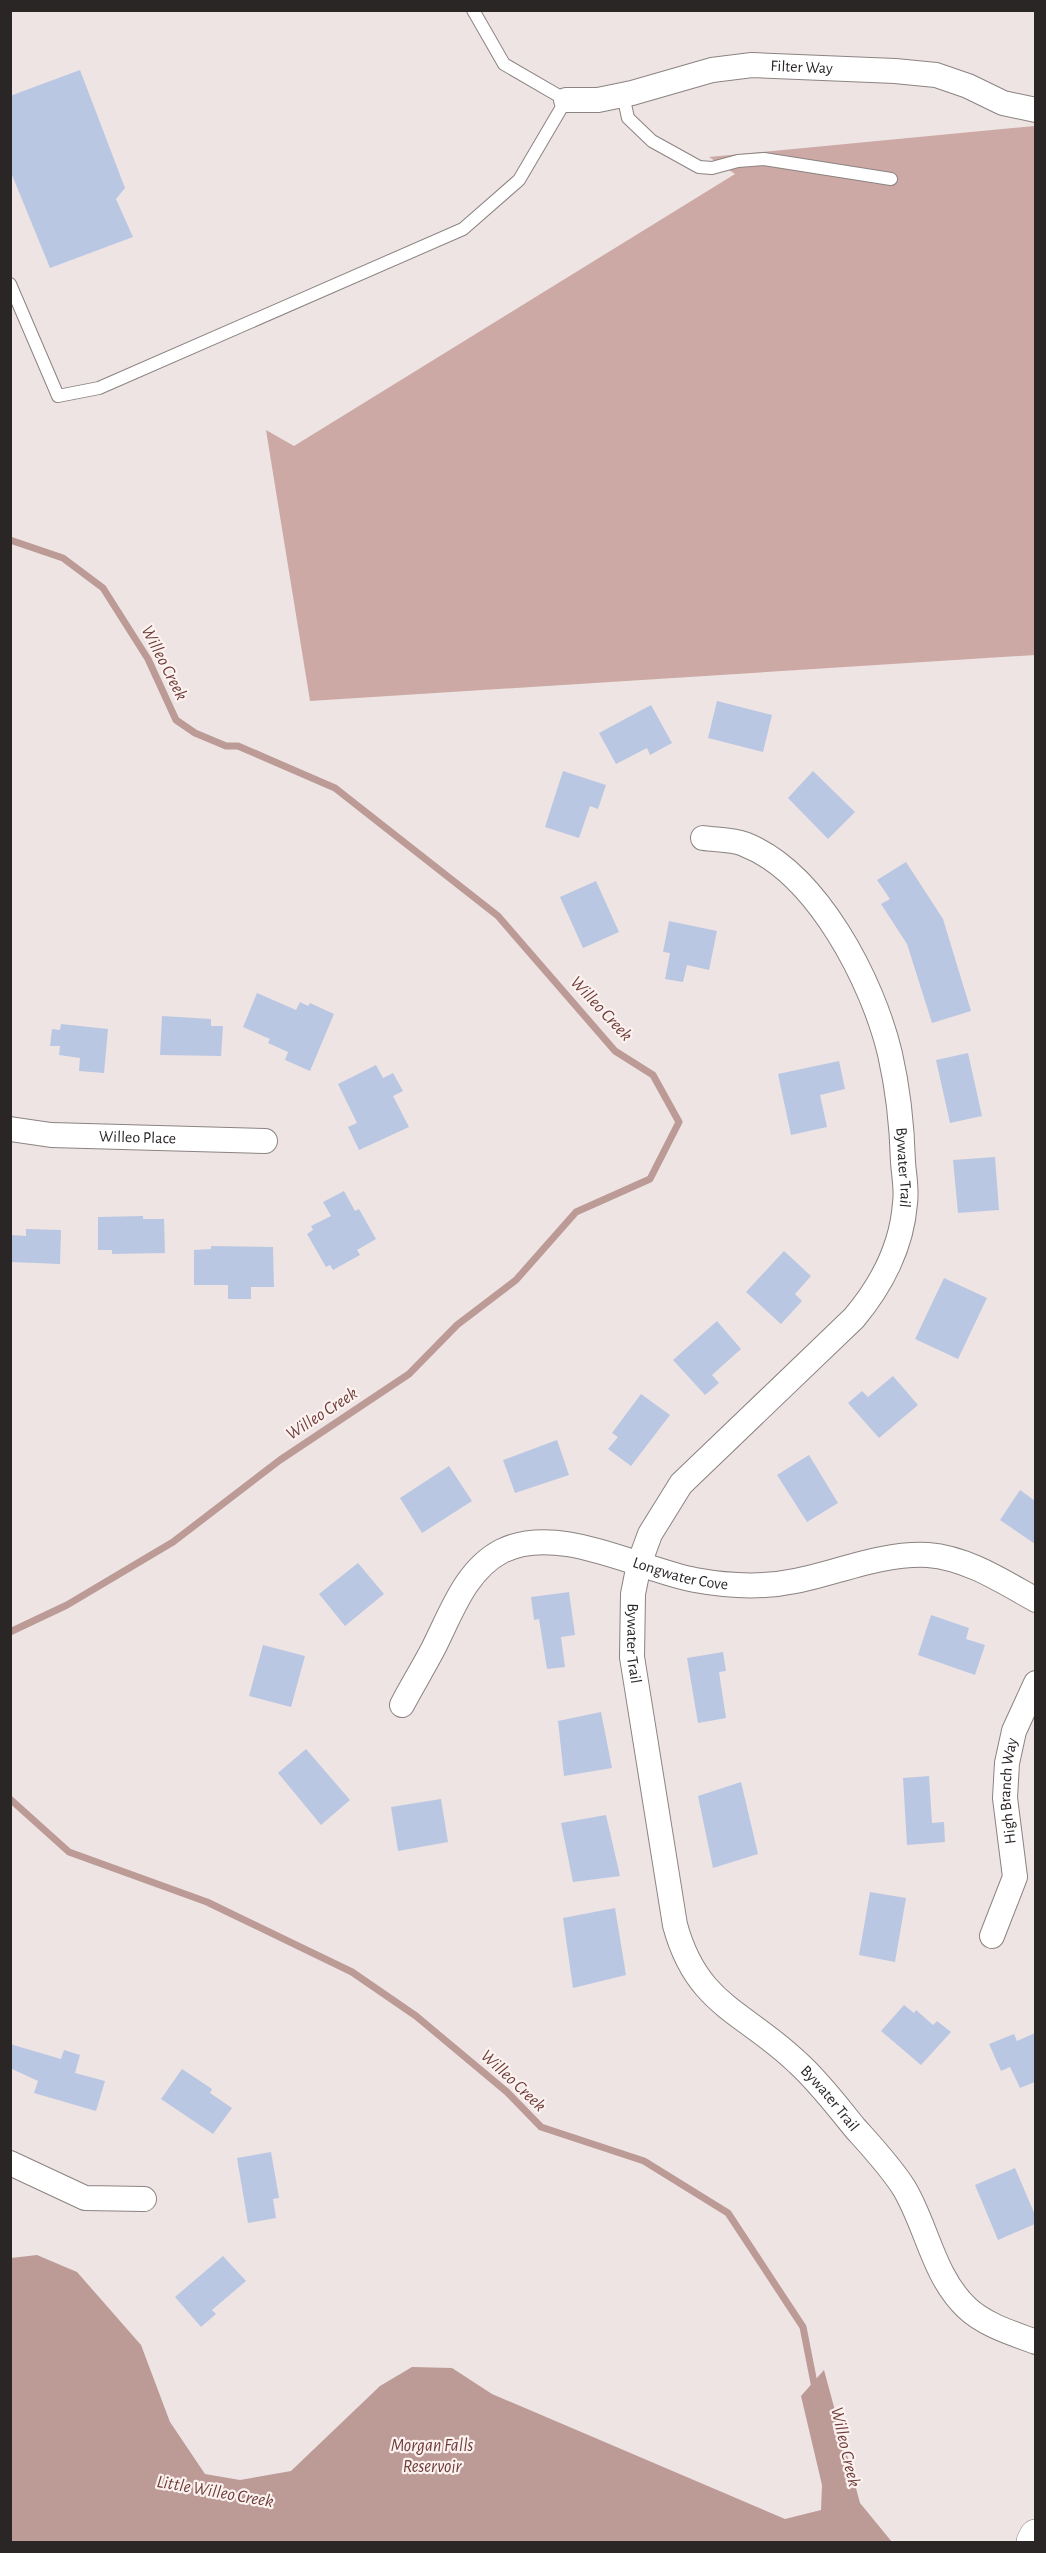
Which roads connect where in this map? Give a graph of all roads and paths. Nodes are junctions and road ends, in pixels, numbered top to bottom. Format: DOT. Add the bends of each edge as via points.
graph roads {
  1 [pos="473,10"];
  2 [pos="623,95"];
  3 [pos="566,100"];
  4 [pos="1035,110"];
  5 [pos="891,179"];
  6 [pos="10,284"];
  7 [pos="703,838"];
  8 [pos="10,1129"];
  9 [pos="265,1140"];
  10 [pos="639,1564"];
  11 [pos="1035,1600"];
  12 [pos="1035,1683"];
  13 [pos="402,1705"];
  14 [pos="992,1936"];
  15 [pos="10,2163"];
  16 [pos="144,2199"];
  17 [pos="1035,2342"];
  18 [pos="1035,2536"];
  19 [pos="1033,2542"];
  1 -- 3 [label="lane" via="504,64"];
  2 -- 3 [label="street, Filter Way"];
  2 -- 4 [label="street, Filter Way" via="712,70 752,65 936,75 1003,103"];
  2 -- 5 [label="lane" via="628,118 652,141 699,167 764,159"];
  3 -- 6 [label="lane" via="519,180 463,229 99,388 58,396"];
  7 -- 10 [label="street, Bywater Trail" via="743,843 781,866 813,896 838,932 871,997 890,1054 902,1126 906,1204 894,1253 869,1300 681,1484 650,1534"];
  8 -- 9 [label="street, Willeo Place" via="51,1136"];
  10 -- 11 [label="street, Longwater Cove" via="695,1580 751,1587 795,1581 893,1556 929,1555 983,1570"];
  10 -- 13 [label="street, Longwater Cove" via="566,1543 538,1542 501,1552 475,1572 461,1592"];
  10 -- 17 [label="street, Bywater Trail" via="633,1594 632,1657 675,1925 689,1966 722,2006 798,2062 889,2167 908,2196 949,2286 967,2308 995,2326"];
  12 -- 14 [label="street, High Branch Way" via="1014,1731 1007,1763 1005,1798 1015,1877"];
  15 -- 16 [label="street" via="85,2198"];
  18 -- 19 [label="street"];
}
